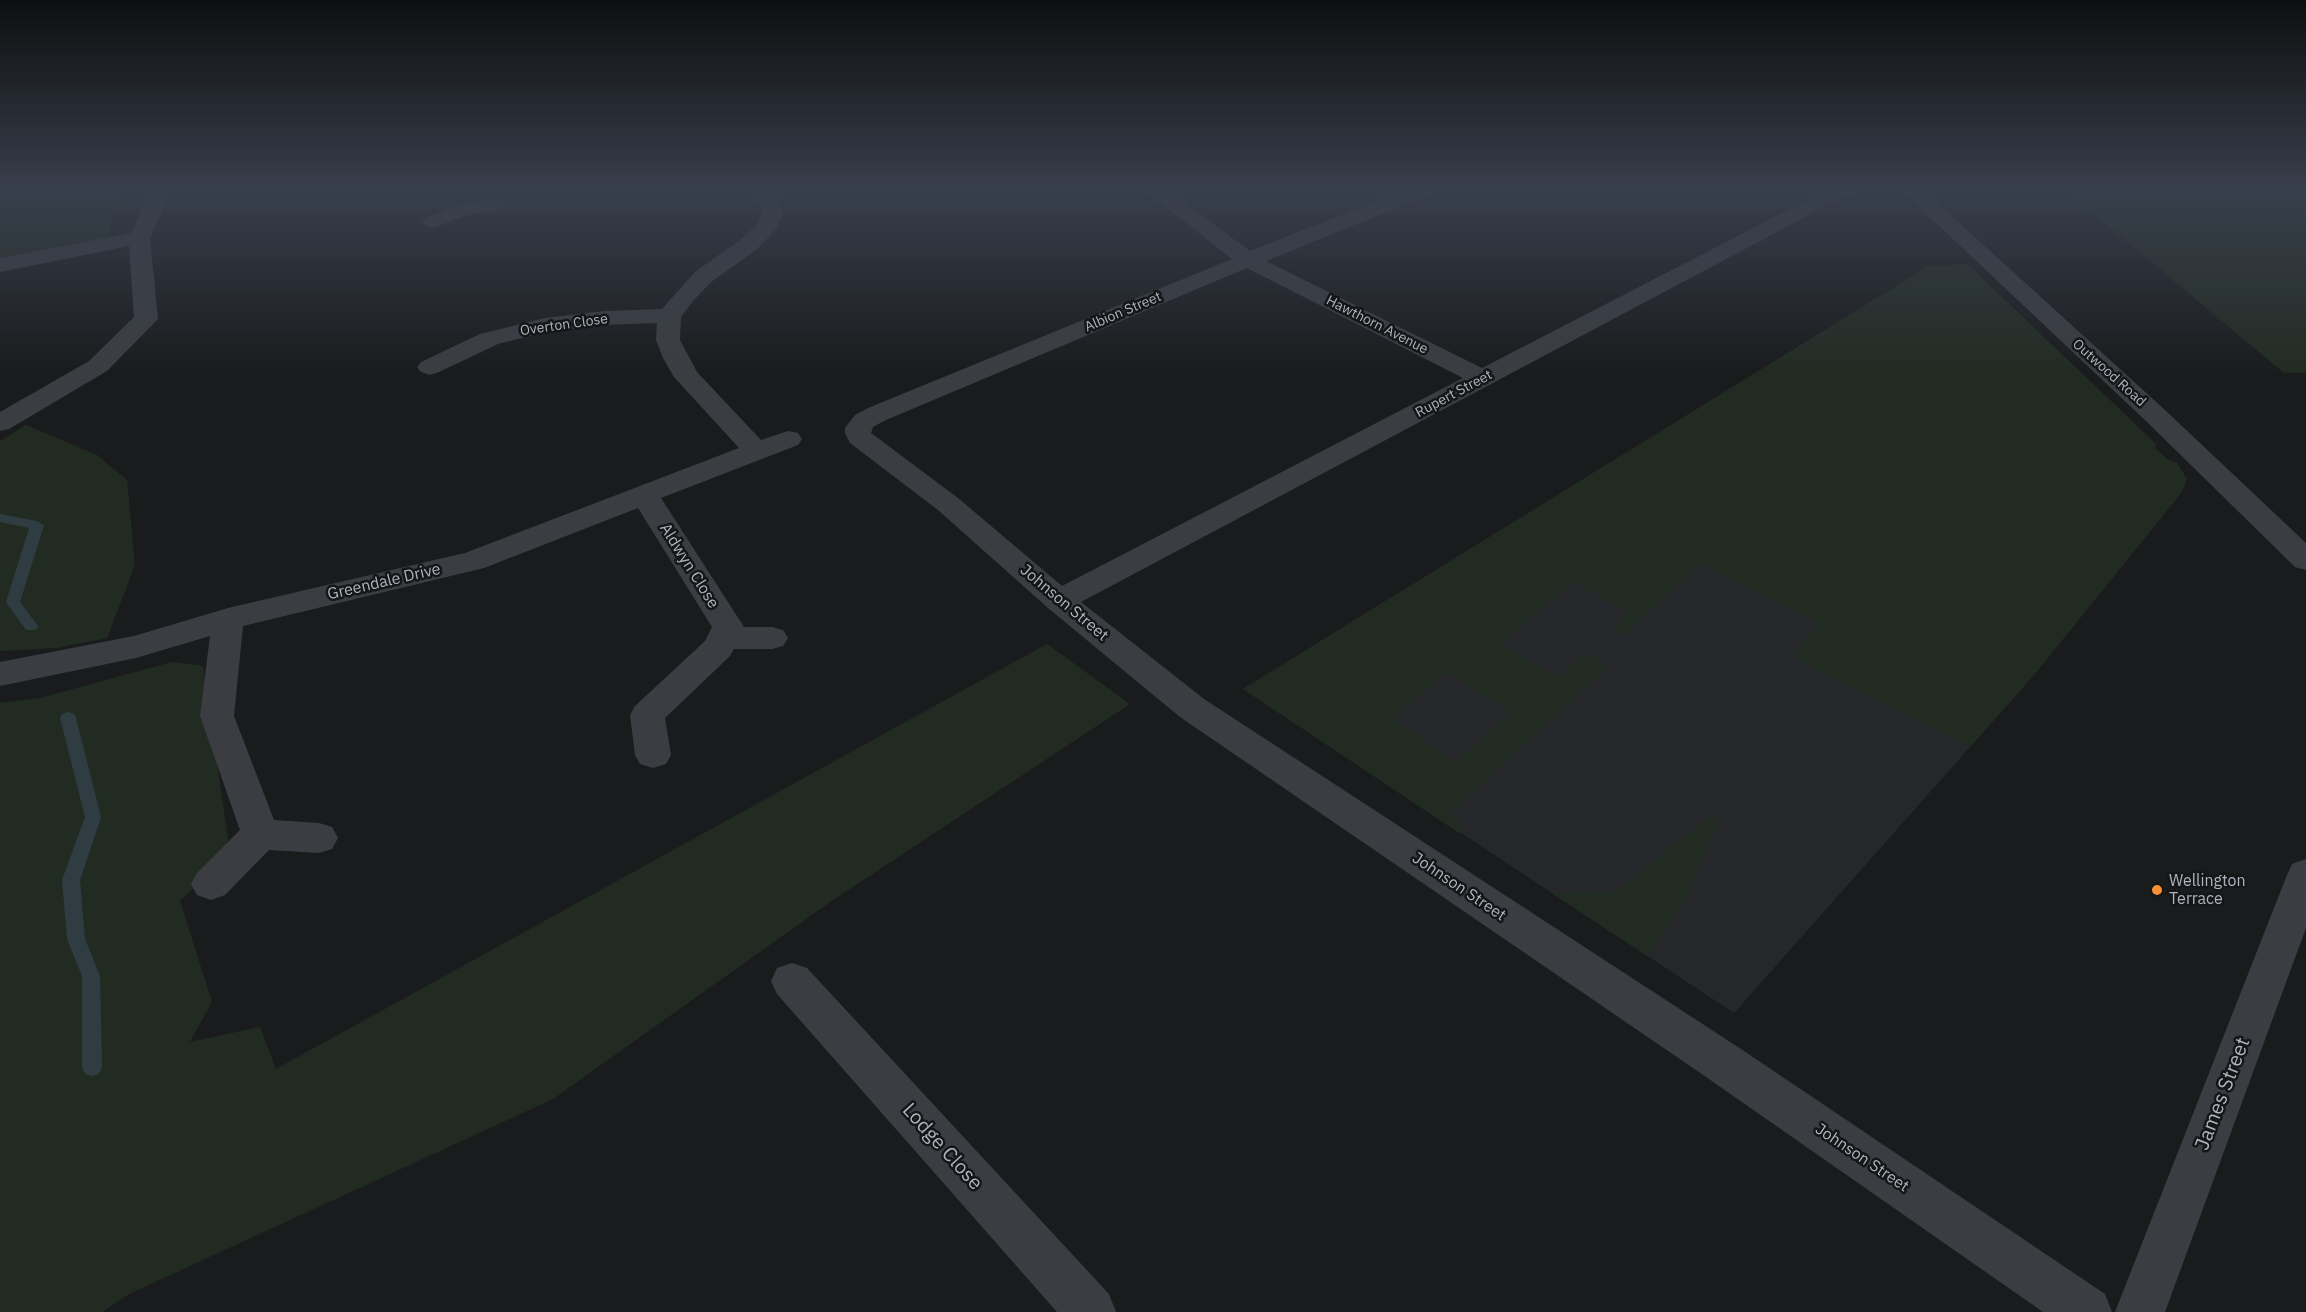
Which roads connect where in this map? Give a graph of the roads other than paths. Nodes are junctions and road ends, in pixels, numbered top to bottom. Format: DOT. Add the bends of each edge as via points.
graph roads {
  1 [pos="76,250"];
  2 [pos="140,250"];
  3 [pos="741,250"];
  4 [pos="1235,250"];
  5 [pos="1273,250"];
  6 [pos="1728,250"];
  7 [pos="1976,250"];
  8 [pos="1248,260"];
  9 [pos="0,265"];
  10 [pos="669,316"];
  11 [pos="430,367"];
  12 [pos="1484,379"];
  13 [pos="0,423"];
  14 [pos="858,428"];
  15 [pos="788,439"];
  16 [pos="756,450"];
  17 [pos="644,495"];
  18 [pos="2306,560"];
  19 [pos="1059,601"];
  20 [pos="228,619"];
  21 [pos="723,638"];
  22 [pos="772,638"];
  23 [pos="0,674"];
  24 [pos="653,754"];
  25 [pos="260,834"];
  26 [pos="319,838"];
  27 [pos="2306,875"];
  28 [pos="211,884"];
  29 [pos="792,981"];
  30 [pos="1080,1308"];
  31 [pos="2087,1312"];
  32 [pos="2140,1312"];
  1 -- 9 [label="street"];
  2 -- 13 [label="street" via="146,319 98,366"];
  3 -- 10 [label="street" via="703,277"];
  4 -- 8 [label="street, Hawthorn Avenue"];
  5 -- 8 [label="street, Albion Street"];
  6 -- 12 [label="street, Rupert Street"];
  7 -- 18 [label="street, Outwood Road"];
  8 -- 12 [label="street, Hawthorn Avenue"];
  8 -- 14 [label="street, Albion Street" via="877,414"];
  10 -- 11 [label="street, Overton Close" via="545,325 452,347"];
  10 -- 16 [label="street" via="668,340 687,377"];
  12 -- 19 [label="street, Rupert Street"];
  14 -- 19 [label="street, Johnson Street" via="860,437 948,504"];
  15 -- 16 [label="street, Greendale Drive"];
  16 -- 17 [label="street, Greendale Drive"];
  17 -- 20 [label="street, Greendale Drive" via="473,561"];
  17 -- 21 [label="street, Aldwyn Close" via="728,627"];
  19 -- 31 [label="street, Johnson Street" via="1192,708 1725,1064"];
  20 -- 23 [label="street, Greendale Drive" via="136,646"];
  20 -- 25 [label="street" via="217,716"];
  21 -- 22 [label="street"];
  21 -- 24 [label="street" via="718,648 647,716"];
  25 -- 26 [label="street"];
  25 -- 28 [label="street"];
  27 -- 32 [label="street, James Street"];
  29 -- 30 [label="street, Lodge Close"];
}
